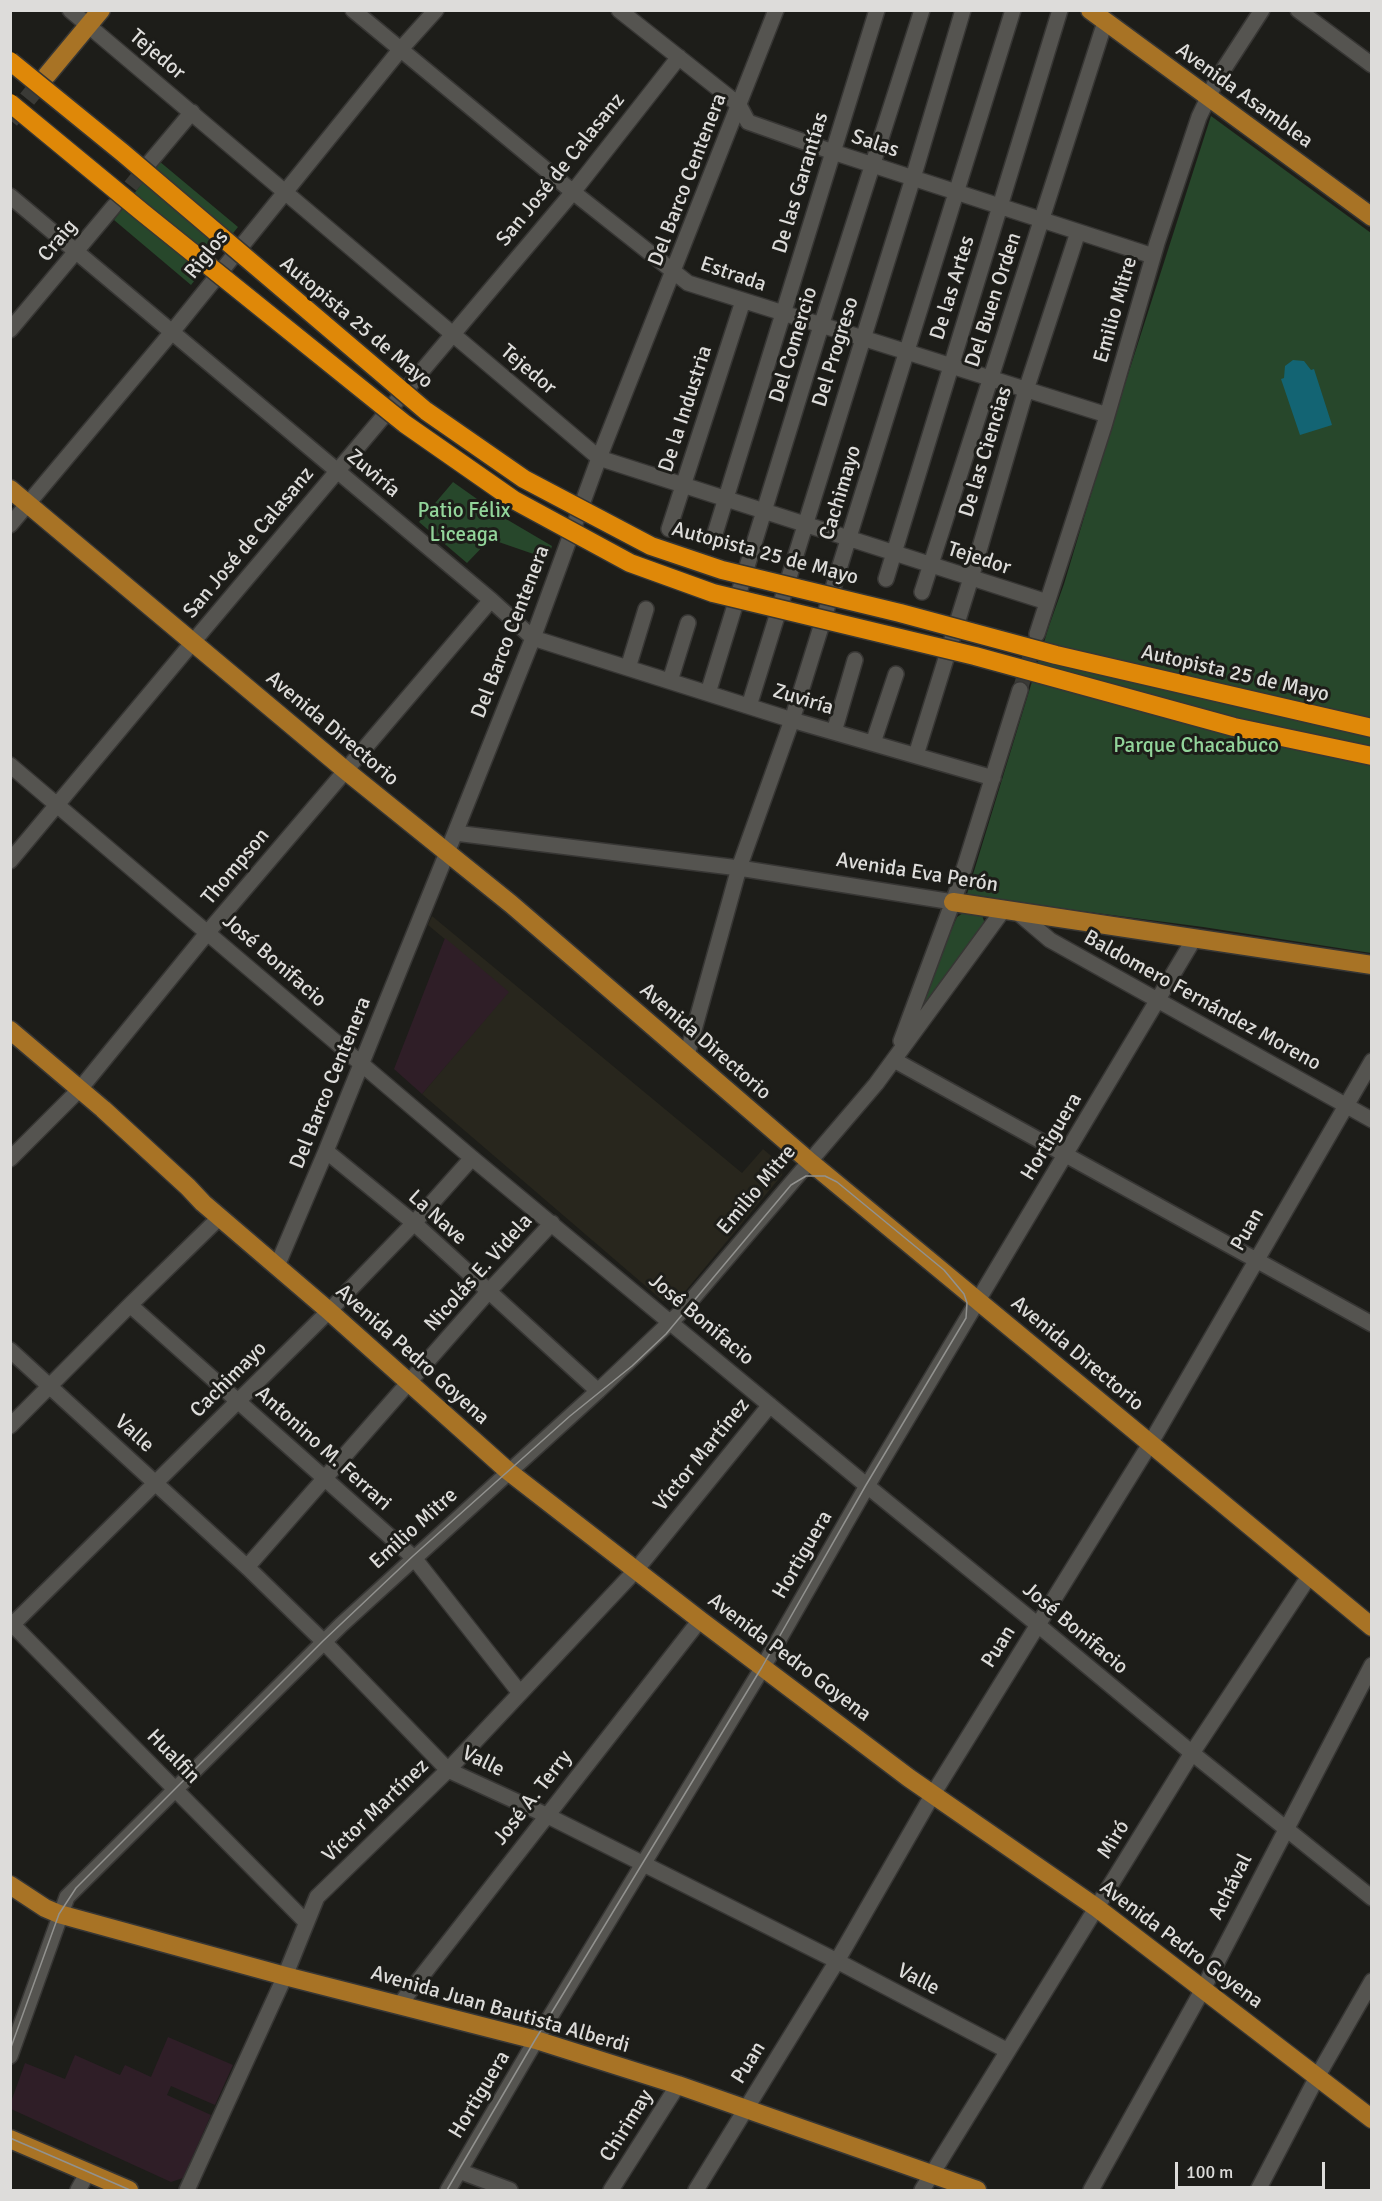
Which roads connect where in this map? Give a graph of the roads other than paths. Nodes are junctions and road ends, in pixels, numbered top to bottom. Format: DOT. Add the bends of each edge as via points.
graph roads {
  1 [pos="70,10"];
  2 [pos="101,10"];
  3 [pos="352,10"];
  4 [pos="436,10"];
  5 [pos="619,10"];
  6 [pos="776,10"];
  7 [pos="878,10"];
  8 [pos="922,10"];
  9 [pos="963,10"];
  10 [pos="1012,10"];
  11 [pos="1060,10"];
  12 [pos="1090,10"];
  13 [pos="1262,10"];
  14 [pos="1298,10"];
  15 [pos="1105,22"];
  16 [pos="89,25"];
  17 [pos="10,46"];
  18 [pos="400,50"];
  19 [pos="680,57"];
  20 [pos="10,61"];
  21 [pos="1371,65"];
  22 [pos="47,75"];
  23 [pos="1208,97"];
  24 [pos="10,103"];
  25 [pos="740,105"];
  26 [pos="192,112"];
  27 [pos="10,113"];
  28 [pos="832,152"];
  29 [pos="123,153"];
  30 [pos="150,162"];
  31 [pos="874,165"];
  32 [pos="913,178"];
  33 [pos="284,192"];
  34 [pos="573,192"];
  35 [pos="957,192"];
  36 [pos="10,196"];
  37 [pos="114,206"];
  38 [pos="1001,206"];
  39 [pos="142,212"];
  40 [pos="1371,217"];
  41 [pos="1042,220"];
  42 [pos="1078,232"];
  43 [pos="77,251"];
  44 [pos="1153,256"];
  45 [pos="674,273"];
  46 [pos="743,301"];
  47 [pos="783,314"];
  48 [pos="821,326"];
  49 [pos="10,330"];
  50 [pos="172,332"];
  51 [pos="452,333"];
  52 [pos="862,339"];
  53 [pos="906,352"];
  54 [pos="951,366"];
  55 [pos="990,379"];
  56 [pos="1026,390"];
  57 [pos="1107,415"];
  58 [pos="599,458"];
  59 [pos="337,471"];
  60 [pos="682,486"];
  61 [pos="10,489"];
  62 [pos="726,500"];
  63 [pos="28,503"];
  64 [pos="765,512"];
  65 [pos="10,525"];
  66 [pos="804,525"];
  67 [pos="669,529"];
  68 [pos="849,539"];
  69 [pos="713,540"];
  70 [pos="894,554"];
  71 [pos="931,566"];
  72 [pos="971,578"];
  73 [pos="886,579"];
  74 [pos="922,592"];
  75 [pos="491,600"];
  76 [pos="1047,602"];
  77 [pos="646,609"];
  78 [pos="688,623"];
  79 [pos="1037,634"];
  80 [pos="533,638"];
  81 [pos="193,642"];
  82 [pos="855,660"];
  83 [pos="628,668"];
  84 [pos="896,674"];
  85 [pos="670,681"];
  86 [pos="1020,690"];
  87 [pos="708,693"];
  88 [pos="748,706"];
  89 [pos="792,720"];
  90 [pos="1371,728"];
  91 [pos="834,732"];
  92 [pos="873,743"];
  93 [pos="916,754"];
  94 [pos="1371,756"];
  95 [pos="10,765"];
  96 [pos="345,770"];
  97 [pos="993,778"];
  98 [pos="58,804"];
  99 [pos="455,833"];
  100 [pos="447,853"];
  101 [pos="10,861"];
  102 [pos="740,868"];
  103 [pos="953,902"];
  104 [pos="1010,910"];
  105 [pos="208,932"];
  106 [pos="1194,939"];
  107 [pos="1371,965"];
  108 [pos="1157,1000"];
  109 [pos="10,1030"];
  110 [pos="687,1056"];
  111 [pos="894,1060"];
  112 [pos="1371,1061"];
  113 [pos="362,1063"];
  114 [pos="84,1094"];
  115 [pos="1346,1106"];
  116 [pos="1371,1120"];
  117 [pos="326,1151"];
  118 [pos="1065,1156"];
  119 [pos="472,1158"];
  120 [pos="10,1159"];
  121 [pos="809,1161"];
  122 [pos="219,1218"];
  123 [pos="414,1223"];
  124 [pos="552,1223"];
  125 [pos="1255,1260"];
  126 [pos="277,1266"];
  127 [pos="488,1292"];
  128 [pos="978,1302"];
  129 [pos="130,1305"];
  130 [pos="329,1311"];
  131 [pos="671,1322"];
  132 [pos="1371,1324"];
  133 [pos="10,1350"];
  134 [pos="409,1383"];
  135 [pos="50,1387"];
  136 [pos="598,1391"];
  137 [pos="237,1401"];
  138 [pos="770,1405"];
  139 [pos="10,1426"];
  140 [pos="1150,1444"];
  141 [pos="509,1472"];
  142 [pos="324,1478"];
  143 [pos="156,1482"];
  144 [pos="867,1486"];
  145 [pos="414,1558"];
  146 [pos="247,1567"];
  147 [pos="636,1570"];
  148 [pos="1310,1575"];
  149 [pos="700,1620"];
  150 [pos="1038,1624"];
  151 [pos="11,1625"];
  152 [pos="1371,1627"];
  153 [pos="324,1642"];
  154 [pos="1371,1665"];
  155 [pos="763,1667"];
  156 [pos="520,1693"];
  157 [pos="1192,1753"];
  158 [pos="448,1770"];
  159 [pos="175,1789"];
  160 [pos="933,1794"];
  161 [pos="546,1815"];
  162 [pos="1285,1828"];
  163 [pos="643,1864"];
  164 [pos="10,1885"];
  165 [pos="1371,1898"];
  166 [pos="1097,1908"];
  167 [pos="60,1914"];
  168 [pos="306,1922"];
  169 [pos="837,1961"];
  170 [pos="285,1976"];
  171 [pos="1371,1982"];
  172 [pos="1203,1989"];
  173 [pos="400,2004"];
  174 [pos="536,2040"];
  175 [pos="1008,2051"];
  176 [pos="10,2056"];
  177 [pos="1317,2077"];
  178 [pos="678,2085"];
  179 [pos="745,2109"];
  180 [pos="1371,2119"];
  181 [pos="13,2138"];
  182 [pos="459,2170"];
  183 [pos="88,2172"];
  184 [pos="932,2175"];
  185 [pos="78,2190"];
  186 [pos="129,2190"];
  187 [pos="187,2190"];
  188 [pos="448,2190"];
  189 [pos="510,2190"];
  190 [pos="611,2190"];
  191 [pos="696,2190"];
  192 [pos="922,2190"];
  193 [pos="977,2190"];
  194 [pos="1091,2190"];
  195 [pos="1258,2190"];
  1 -- 16 [label="street, Tejedor"];
  2 -- 16 [label="main road"];
  3 -- 18 [label="street, Estrada"];
  4 -- 18 [label="street, Riglos"];
  5 -- 19 [label="street, Salas"];
  6 -- 25 [label="street, Del Barco Centenera"];
  7 -- 28 [label="street, De las Garantías"];
  8 -- 31 [label="street, Del Comercio"];
  9 -- 32 [label="street, Del Progreso"];
  10 -- 35 [label="street, Cachimayo"];
  11 -- 38 [label="street, De las Artes"];
  12 -- 15 [label="main road, Avenida Asamblea"];
  13 -- 23 [label="street, Emilio Mitre"];
  14 -- 21 [label="street"];
  15 -- 23 [label="main road, Avenida Asamblea"];
  15 -- 41 [label="street, Del Buen Orden"];
  16 -- 22 [label="main road"];
  16 -- 26 [label="street, Tejedor"];
  17 -- 29 [label="highway, bridge"];
  18 -- 33 [label="street, Riglos"];
  18 -- 34 [label="street, Estrada"];
  19 -- 25 [label="street, Salas"];
  19 -- 34 [label="street, San José de Calasanz"];
  20 -- 29 [label="highway, Autopista 25 de Mayo, bridge"];
  23 -- 40 [label="main road, Avenida Asamblea"];
  23 -- 44 [label="street, Emilio Mitre"];
  24 -- 39 [label="highway, bridge"];
  25 -- 28 [label="street, Salas" via="748,122"];
  25 -- 45 [label="street, Del Barco Centenera"];
  26 -- 30 [label="street"];
  26 -- 33 [label="street, Tejedor"];
  27 -- 39 [label="highway, bridge"];
  28 -- 31 [label="street, Salas"];
  28 -- 47 [label="street, De las Garantías"];
  29 -- 90 [label="highway, Autopista 25 de Mayo, bridge" via="426,411 524,479 651,546 722,570 1066,658"];
  31 -- 32 [label="street, Salas"];
  31 -- 48 [label="street, Del Comercio"];
  32 -- 35 [label="street, Salas"];
  32 -- 52 [label="street, Del Progreso"];
  33 -- 50 [label="street, Riglos"];
  33 -- 51 [label="street, Tejedor"];
  34 -- 45 [label="street, Estrada"];
  34 -- 51 [label="street, San José de Calasanz"];
  35 -- 38 [label="street, Salas"];
  35 -- 53 [label="street, Cachimayo"];
  36 -- 43 [label="street, Zuviría"];
  37 -- 43 [label="street, Craig"];
  38 -- 41 [label="street, Salas"];
  38 -- 54 [label="street, De las Artes"];
  39 -- 94 [label="highway, bridge" via="405,424 514,500 630,562 714,593 975,656 1234,727"];
  41 -- 42 [label="street, Salas"];
  41 -- 55 [label="street, Del Buen Orden"];
  42 -- 44 [label="street, Salas"];
  42 -- 56 [label="street, De las Ciencias"];
  43 -- 49 [label="street, Craig"];
  43 -- 50 [label="street, Zuviría"];
  44 -- 57 [label="street, Emilio Mitre"];
  45 -- 46 [label="street, Estrada" via="688,283"];
  45 -- 58 [label="street, Del Barco Centenera"];
  46 -- 47 [label="street, Estrada"];
  46 -- 60 [label="street, De la Industria"];
  47 -- 48 [label="street, Estrada"];
  47 -- 62 [label="street, De las Garantías"];
  48 -- 52 [label="street, Estrada"];
  48 -- 64 [label="street, Del Comercio"];
  50 -- 59 [label="street, Zuviría"];
  50 -- 63 [label="street, Riglos"];
  51 -- 58 [label="street, Tejedor"];
  51 -- 59 [label="street, San José de Calasanz"];
  52 -- 53 [label="street, Estrada"];
  52 -- 66 [label="street, Del Progreso"];
  53 -- 54 [label="street, Estrada"];
  53 -- 68 [label="street, Cachimayo"];
  54 -- 55 [label="street, Estrada"];
  54 -- 70 [label="street, De las Artes"];
  55 -- 56 [label="street, Estrada"];
  55 -- 71 [label="street, Del Buen Orden"];
  56 -- 57 [label="street, Estrada"];
  56 -- 72 [label="street, De las Ciencias"];
  57 -- 76 [label="street, Emilio Mitre"];
  58 -- 60 [label="street, Tejedor"];
  58 -- 80 [label="street, Del Barco Centenera"];
  59 -- 75 [label="street, Zuviría"];
  59 -- 81 [label="street, San José de Calasanz"];
  60 -- 62 [label="street, Tejedor"];
  60 -- 67 [label="street, De la Industria"];
  61 -- 63 [label="main road, Avenida Directorio"];
  62 -- 64 [label="street, Tejedor"];
  62 -- 69 [label="street, De las Garantías"];
  63 -- 65 [label="street, Riglos"];
  63 -- 81 [label="main road, Avenida Directorio"];
  64 -- 66 [label="street, Tejedor"];
  64 -- 87 [label="street, Del Comercio"];
  66 -- 68 [label="street, Tejedor"];
  66 -- 88 [label="street, Del Progreso"];
  68 -- 70 [label="street, Tejedor"];
  68 -- 89 [label="street, Cachimayo"];
  70 -- 71 [label="street, Tejedor"];
  70 -- 73 [label="street, De las Artes"];
  71 -- 72 [label="street, Tejedor"];
  71 -- 74 [label="street, Del Buen Orden"];
  72 -- 76 [label="street, Tejedor"];
  72 -- 93 [label="street, De las Ciencias"];
  75 -- 80 [label="street, Zuviría"];
  75 -- 96 [label="street, Thompson"];
  76 -- 79 [label="street, Emilio Mitre"];
  77 -- 83 [label="street"];
  78 -- 85 [label="street"];
  80 -- 83 [label="street, Zuviría"];
  80 -- 99 [label="street, Del Barco Centenera"];
  81 -- 96 [label="main road, Avenida Directorio"];
  81 -- 98 [label="street, San José de Calasanz"];
  82 -- 91 [label="street"];
  83 -- 85 [label="street, Zuviría"];
  84 -- 92 [label="street"];
  85 -- 87 [label="street, Zuviría"];
  86 -- 97 [label="street, Emilio Mitre"];
  87 -- 88 [label="street, Zuviría"];
  88 -- 89 [label="street, Zuviría"];
  89 -- 91 [label="street, Zuviría"];
  89 -- 102 [label="street, Cachimayo"];
  91 -- 92 [label="street, Zuviría"];
  92 -- 93 [label="street, Zuviría"];
  93 -- 97 [label="street, Zuviría"];
  95 -- 98 [label="street, José Bonifacio"];
  96 -- 100 [label="main road, Avenida Directorio"];
  96 -- 105 [label="street, Thompson"];
  97 -- 103 [label="street, Emilio Mitre"];
  98 -- 101 [label="street, San José de Calasanz"];
  98 -- 105 [label="street, José Bonifacio"];
  99 -- 100 [label="street, Del Barco Centenera"];
  99 -- 102 [label="street, Avenida Eva Perón"];
  100 -- 110 [label="main road, Avenida Directorio"];
  100 -- 113 [label="street, Del Barco Centenera"];
  102 -- 103 [label="street, Avenida Eva Perón"];
  102 -- 110 [label="street, Cachimayo"];
  103 -- 104 [label="main road, Avenida Eva Perón"];
  103 -- 111 [label="street, Emilio Mitre"];
  104 -- 106 [label="main road, Avenida Eva Perón"];
  104 -- 108 [label="street, Baldomero Fernández Moreno" via="1050,940"];
  104 -- 111 [label="street, Emilio Mitre"];
  105 -- 113 [label="street, José Bonifacio"];
  105 -- 114 [label="street, Thompson"];
  106 -- 107 [label="main road, Avenida Eva Perón"];
  106 -- 108 [label="street, Hortiguera"];
  108 -- 115 [label="street, Baldomero Fernández Moreno"];
  108 -- 118 [label="street, Hortiguera"];
  109 -- 114 [label="main road, Avenida Pedro Goyena"];
  110 -- 121 [label="main road, Avenida Directorio"];
  111 -- 118 [label="street"];
  111 -- 121 [label="street, Emilio Mitre"];
  112 -- 115 [label="street, Puan"];
  113 -- 117 [label="street, Del Barco Centenera"];
  113 -- 119 [label="street, José Bonifacio"];
  114 -- 120 [label="street, Thompson"];
  114 -- 122 [label="main road, Avenida Pedro Goyena" via="99,1113 184,1192"];
  115 -- 116 [label="street, Baldomero Fernández Moreno"];
  115 -- 125 [label="street, Puan"];
  117 -- 123 [label="street, La Nave"];
  117 -- 126 [label="street, Del Barco Centenera"];
  118 -- 125 [label="street"];
  118 -- 128 [label="street, Hortiguera"];
  119 -- 123 [label="street, Cachimayo"];
  119 -- 124 [label="street, José Bonifacio"];
  121 -- 128 [label="main road, Avenida Directorio"];
  121 -- 131 [label="street, Emilio Mitre"];
  122 -- 126 [label="main road, Avenida Pedro Goyena"];
  122 -- 129 [label="street"];
  123 -- 127 [label="street, La Nave"];
  123 -- 130 [label="street, Cachimayo"];
  124 -- 127 [label="street, Nicolás E. Videla"];
  124 -- 131 [label="street, José Bonifacio"];
  125 -- 132 [label="street"];
  125 -- 140 [label="street, Puan"];
  126 -- 130 [label="main road, Avenida Pedro Goyena"];
  127 -- 134 [label="street, Nicolás E. Videla"];
  127 -- 136 [label="street, La Nave"];
  128 -- 140 [label="main road, Avenida Directorio"];
  128 -- 144 [label="street, Hortiguera"];
  129 -- 135 [label="street"];
  129 -- 137 [label="street, Antonino M. Ferrari"];
  130 -- 134 [label="main road, Avenida Pedro Goyena"];
  130 -- 137 [label="street, Cachimayo"];
  131 -- 136 [label="street, Emilio Mitre"];
  131 -- 138 [label="street, José Bonifacio"];
  133 -- 135 [label="street, Valle"];
  134 -- 141 [label="main road, Avenida Pedro Goyena"];
  134 -- 142 [label="street, Nicolás E. Videla"];
  135 -- 139 [label="street"];
  135 -- 143 [label="street, Valle"];
  136 -- 141 [label="street, Emilio Mitre"];
  137 -- 142 [label="street, Antonino M. Ferrari"];
  137 -- 143 [label="street, Cachimayo"];
  138 -- 144 [label="street, José Bonifacio"];
  138 -- 147 [label="street, Víctor Martínez"];
  140 -- 148 [label="main road, Avenida Directorio"];
  140 -- 150 [label="street, Puan"];
  141 -- 145 [label="street, Emilio Mitre"];
  141 -- 147 [label="main road, Avenida Pedro Goyena"];
  142 -- 145 [label="street, Antonino M. Ferrari"];
  142 -- 146 [label="street, Nicolás E. Videla"];
  143 -- 146 [label="street, Valle"];
  143 -- 151 [label="street, Cachimayo"];
  144 -- 150 [label="street, José Bonifacio"];
  144 -- 155 [label="street, Hortiguera"];
  145 -- 153 [label="street, Emilio Mitre"];
  145 -- 156 [label="street, Antonino M. Ferrari"];
  146 -- 153 [label="street, Valle"];
  147 -- 149 [label="main road, Avenida Pedro Goyena"];
  147 -- 156 [label="street, Víctor Martínez"];
  148 -- 152 [label="main road, Avenida Directorio"];
  148 -- 157 [label="street, Miró"];
  149 -- 155 [label="main road, Avenida Pedro Goyena"];
  149 -- 161 [label="street, José A. Terry"];
  150 -- 157 [label="street, José Bonifacio"];
  150 -- 160 [label="street, Puan"];
  151 -- 159 [label="street, Hualfin"];
  153 -- 158 [label="street, Valle"];
  153 -- 159 [label="street, Emilio Mitre"];
  154 -- 162 [label="street, Achával"];
  155 -- 160 [label="main road, Avenida Pedro Goyena"];
  155 -- 163 [label="street, Hortiguera"];
  156 -- 158 [label="street, Víctor Martínez"];
  157 -- 162 [label="street, José Bonifacio"];
  157 -- 166 [label="street, Miró"];
  158 -- 161 [label="street, Valle"];
  158 -- 168 [label="street, Víctor Martínez" via="317,1897"];
  159 -- 167 [label="street, Emilio Mitre" via="67,1898"];
  159 -- 168 [label="street, Hualfin"];
  160 -- 166 [label="main road, Avenida Pedro Goyena"];
  160 -- 169 [label="street, Puan"];
  161 -- 163 [label="street, Valle"];
  161 -- 173 [label="street, José A. Terry"];
  162 -- 165 [label="street, José Bonifacio"];
  162 -- 172 [label="street, Achával"];
  163 -- 169 [label="street, Valle"];
  163 -- 174 [label="street, Hortiguera"];
  164 -- 167 [label="main road, Avenida Juan Bautista Alberdi"];
  166 -- 172 [label="main road, Avenida Pedro Goyena"];
  166 -- 175 [label="street, Miró"];
  167 -- 170 [label="main road, Avenida Juan Bautista Alberdi"];
  167 -- 176 [label="street, Emilio Mitre"];
  168 -- 170 [label="street, Víctor Martínez"];
  169 -- 175 [label="street, Valle"];
  169 -- 179 [label="street, Puan"];
  170 -- 173 [label="main road, Avenida Juan Bautista Alberdi"];
  170 -- 187 [label="street, Víctor Martínez"];
  171 -- 177 [label="street"];
  172 -- 177 [label="main road, Avenida Pedro Goyena"];
  172 -- 194 [label="street, Achával"];
  173 -- 174 [label="main road, Avenida Juan Bautista Alberdi"];
  174 -- 178 [label="main road, Avenida Juan Bautista Alberdi"];
  174 -- 182 [label="street, Hortiguera"];
  175 -- 184 [label="street, Miró"];
  177 -- 180 [label="main road, Avenida Pedro Goyena"];
  177 -- 195 [label="street"];
  178 -- 179 [label="main road, Avenida Juan Bautista Alberdi"];
  178 -- 190 [label="street, Chirimay"];
  179 -- 184 [label="main road, Avenida Juan Bautista Alberdi"];
  179 -- 191 [label="street, Puan"];
  181 -- 183 [label="main road"];
  182 -- 188 [label="street, Hortiguera"];
  182 -- 189 [label="street"];
  183 -- 185 [label="street"];
  183 -- 186 [label="main road"];
  184 -- 192 [label="street, Miró"];
  184 -- 193 [label="main road, Avenida Juan Bautista Alberdi"];
}
